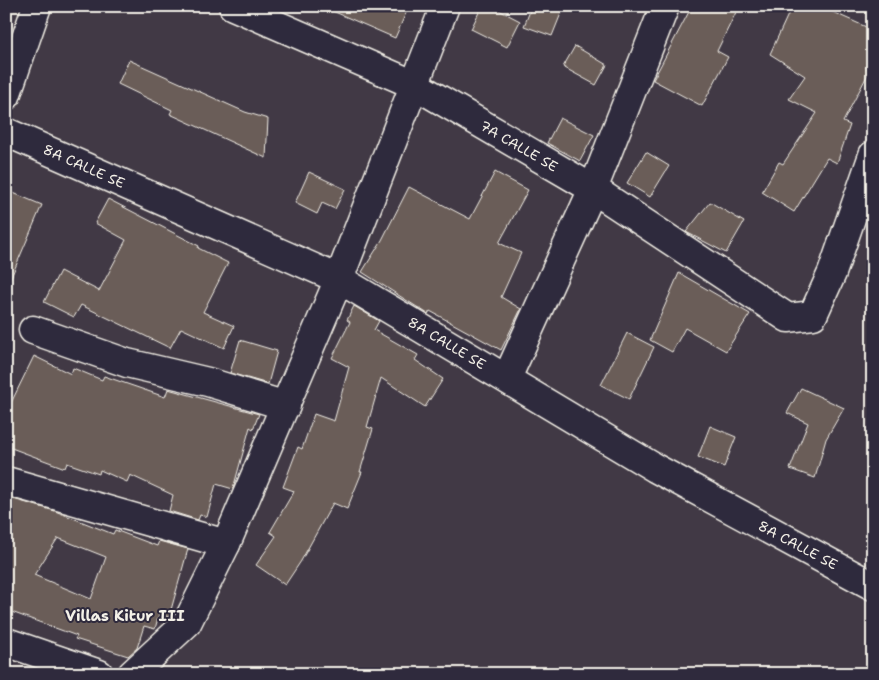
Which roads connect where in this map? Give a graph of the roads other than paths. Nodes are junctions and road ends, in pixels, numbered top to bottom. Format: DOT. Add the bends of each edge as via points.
graph roads {
  1 [pos="37,6"];
  2 [pos="233,6"];
  3 [pos="445,6"];
  4 [pos="665,6"];
  5 [pos="415,85"];
  6 [pos="6,96"];
  7 [pos="6,132"];
  8 [pos="873,155"];
  9 [pos="593,189"];
  10 [pos="339,279"];
  11 [pos="33,330"];
  12 [pos="508,378"];
  13 [pos="286,406"];
  14 [pos="6,481"];
  15 [pos="226,544"];
  16 [pos="873,586"];
  17 [pos="6,642"];
  18 [pos="99,674"];
  19 [pos="132,674"];
  1 -- 6 [label="street"];
  2 -- 5 [label="street, 7A CALLE SE"];
  3 -- 5 [label="street"];
  4 -- 9 [label="street"];
  5 -- 9 [label="street, 7A CALLE SE"];
  5 -- 10 [label="street"];
  7 -- 10 [label="street, 8A CALLE SE"];
  8 -- 9 [label="street, 7A CALLE SE" via="832,273 812,315 788,318"];
  9 -- 12 [label="street"];
  10 -- 12 [label="street, 8A CALLE SE"];
  10 -- 13 [label="street"];
  11 -- 13 [label="street" via="127,363 208,382"];
  12 -- 16 [label="street, 8A CALLE SE" via="655,468"];
  13 -- 15 [label="street"];
  14 -- 15 [label="street"];
  15 -- 19 [label="street" via="187,623"];
  17 -- 18 [label="street"];
}
